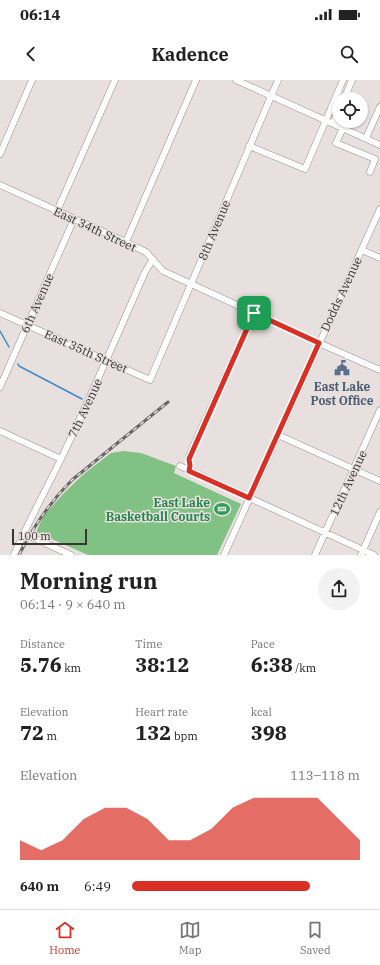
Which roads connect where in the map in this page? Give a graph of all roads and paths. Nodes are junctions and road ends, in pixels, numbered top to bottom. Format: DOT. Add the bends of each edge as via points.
graph roads {
  1 [pos="32,80"];
  2 [pos="115,80"];
  3 [pos="196,80"];
  4 [pos="236,80"];
  5 [pos="278,80"];
  6 [pos="343,80"];
  7 [pos="352,80"];
  8 [pos="347,92"];
  9 [pos="271,96"];
  10 [pos="380,107"];
  11 [pos="326,120"];
  12 [pos="332,123"];
  13 [pos="343,128"];
  14 [pos="366,138"];
  15 [pos="380,145"];
  16 [pos="250,146"];
  17 [pos="0,154"];
  18 [pos="370,172"];
  19 [pos="0,185"];
  20 [pos="380,209"];
  21 [pos="57,211"];
  22 [pos="74,219"];
  23 [pos="126,242"];
  24 [pos="362,250"];
  25 [pos="380,258"];
  26 [pos="153,259"];
  27 [pos="192,284"];
  28 [pos="0,313"];
  29 [pos="254,313"];
  30 [pos="27,325"];
  31 [pos="319,343"];
  32 [pos="106,361"];
  33 [pos="380,370"];
  34 [pos="150,380"];
  35 [pos="0,387"];
  36 [pos="380,410"];
  37 [pos="0,431"];
  38 [pos="278,435"];
  39 [pos="61,459"];
  40 [pos="180,466"];
  41 [pos="354,470"];
  42 [pos="189,471"];
  43 [pos="380,481"];
  44 [pos="249,498"];
  45 [pos="380,512"];
  46 [pos="23,533"];
  47 [pos="324,533"];
  48 [pos="362,553"];
  49 [pos="14,555"];
  50 [pos="70,555"];
  51 [pos="224,555"];
  52 [pos="315,555"];
  53 [pos="374,555"];
  1 -- 17 [label="street"];
  2 -- 21 [label="street"];
  3 -- 23 [label="street"];
  4 -- 9 [label="street"];
  5 -- 9 [label="street, 8th Avenue"];
  6 -- 11 [label="street"];
  7 -- 8 [label="street"];
  9 -- 11 [label="street"];
  9 -- 16 [label="street, 8th Avenue"];
  10 -- 14 [label="street"];
  11 -- 12 [label="street"];
  11 -- 16 [label="street" via="305,169"];
  13 -- 14 [label="street"];
  13 -- 18 [label="street" via="336,143 375,159"];
  14 -- 15 [label="street"];
  16 -- 27 [label="street, 8th Avenue"];
  19 -- 21 [label="street, East 34th Street"];
  20 -- 24 [label="street, Dodds Avenue"];
  21 -- 22 [label="street, East 34th Street"];
  22 -- 23 [label="street, East 34th Street"];
  22 -- 30 [label="street, 6th Avenue"];
  23 -- 26 [label="street, East 34th Street" via="146,252"];
  24 -- 25 [label="street"];
  24 -- 31 [label="street, Dodds Avenue"];
  26 -- 27 [label="street, East 34th Street" via="163,271"];
  26 -- 32 [label="street, 7th Avenue"];
  27 -- 29 [label="street, East 34th Street"];
  27 -- 34 [label="street, 8th Avenue"];
  28 -- 30 [label="street, East 35th Street"];
  29 -- 31 [label="street, East 34th Street"];
  29 -- 42 [label="street" via="189,456"];
  30 -- 32 [label="street, East 35th Street"];
  30 -- 35 [label="street, 6th Avenue"];
  31 -- 33 [label="street, East 34th Street"];
  31 -- 38 [label="street, Dodds Avenue"];
  32 -- 34 [label="street, East 35th Street"];
  32 -- 39 [label="street, 7th Avenue"];
  36 -- 41 [label="street, 12th Avenue"];
  37 -- 39 [label="street"];
  38 -- 41 [label="street"];
  38 -- 44 [label="street, Dodds Avenue"];
  39 -- 46 [label="street, 7th Avenue"];
  40 -- 42 [label="street"];
  41 -- 43 [label="street"];
  41 -- 47 [label="street, 12th Avenue"];
  42 -- 44 [label="street"];
  44 -- 47 [label="street"];
  44 -- 51 [label="street, Dodds Avenue"];
  45 -- 48 [label="street"];
  46 -- 49 [label="street, 7th Avenue"];
  46 -- 50 [label="street"];
  47 -- 48 [label="street"];
  47 -- 52 [label="street, 12th Avenue"];
  48 -- 53 [label="street"];
}
